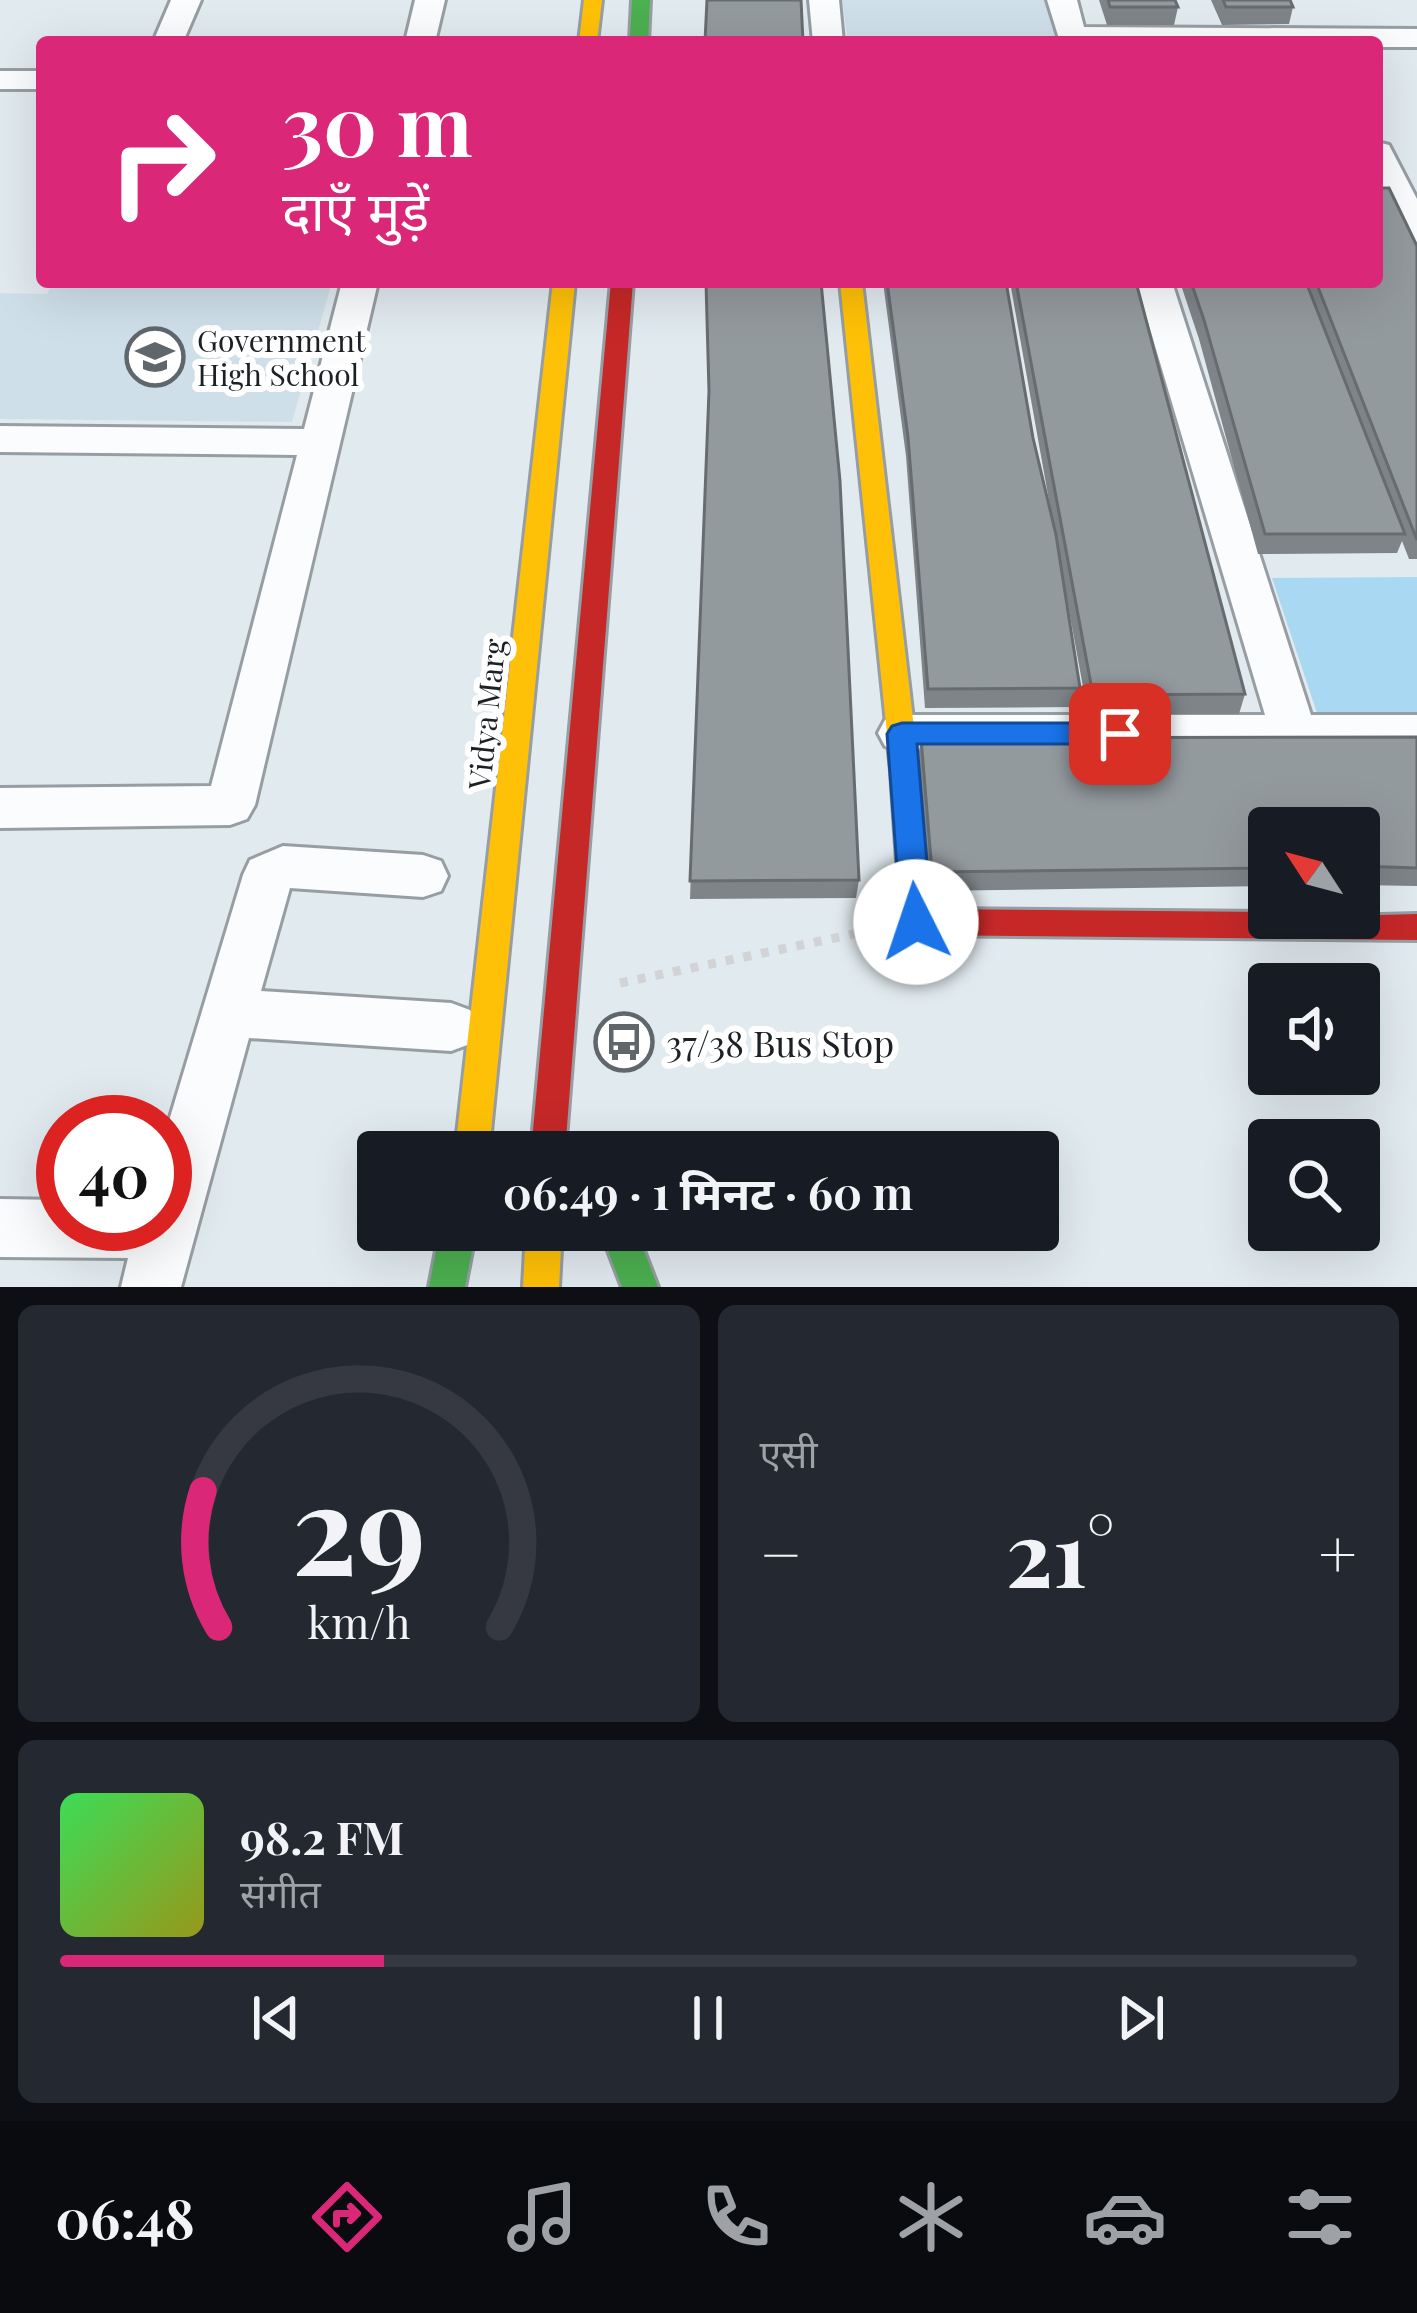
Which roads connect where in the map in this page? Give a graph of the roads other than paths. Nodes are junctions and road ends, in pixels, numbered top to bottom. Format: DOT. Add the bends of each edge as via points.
graph roads {
  1 [pos="186,0"];
  2 [pos="430,0"];
  3 [pos="592,0"];
  4 [pos="641,0"];
  5 [pos="824,0"];
  6 [pos="1062,0"];
  7 [pos="1307,0"];
  8 [pos="171,36"];
  9 [pos="421,36"];
  10 [pos="589,36"];
  11 [pos="639,36"];
  12 [pos="827,36"];
  13 [pos="1071,36"];
  14 [pos="1325,36"];
  15 [pos="1383,38"];
  16 [pos="1417,38"];
  17 [pos="0,80"];
  18 [pos="36,80"];
  19 [pos="1386,191"];
  20 [pos="1417,234"];
  21 [pos="358,288"];
  22 [pos="563,288"];
  23 [pos="621,288"];
  24 [pos="852,288"];
  25 [pos="1156,288"];
  26 [pos="0,439"];
  27 [pos="320,442"];
  28 [pos="1417,733"];
  29 [pos="902,734"];
  30 [pos="1294,734"];
  31 [pos="0,808"];
  32 [pos="423,876"];
  33 [pos="1417,927"];
  34 [pos="227,1013"];
  35 [pos="451,1027"];
  36 [pos="556,1041"];
  37 [pos="577,1120"];
  38 [pos="474,1131"];
  39 [pos="550,1131"];
  40 [pos="192,1138"];
  41 [pos="0,1228"];
  42 [pos="36,1228"];
  43 [pos="160,1251"];
  44 [pos="454,1251"];
  45 [pos="543,1251"];
  46 [pos="626,1251"];
  47 [pos="151,1287"];
  48 [pos="447,1287"];
  49 [pos="542,1287"];
  50 [pos="640,1287"];
  1 -- 8 [label="street"];
  2 -- 9 [label="street"];
  3 -- 10 [label="main road"];
  4 -- 11 [label="main road"];
  5 -- 12 [label="street"];
  6 -- 13 [label="street"];
  7 -- 14 [label="street"];
  15 -- 16 [label="street"];
  17 -- 18 [label="street"];
  19 -- 20 [label="street"];
  21 -- 27 [label="street"];
  22 -- 38 [label="main road, Vidya Marg"];
  23 -- 36 [label="main road"];
  24 -- 29 [label="main road"];
  25 -- 30 [label="street"];
  26 -- 27 [label="street"];
  27 -- 31 [label="street" via="230,805"];
  28 -- 30 [label="street"];
  29 -- 30 [label="street"];
  29 -- 33 [label="main road" via="916,922"];
  32 -- 34 [label="street" via="283,867 268,875"];
  34 -- 35 [label="street"];
  34 -- 40 [label="street"];
  36 -- 37 [label="main road"];
  36 -- 39 [label="main road"];
  41 -- 42 [label="street"];
  43 -- 47 [label="street"];
  44 -- 48 [label="main road"];
  45 -- 49 [label="main road"];
  46 -- 50 [label="main road"];
}
